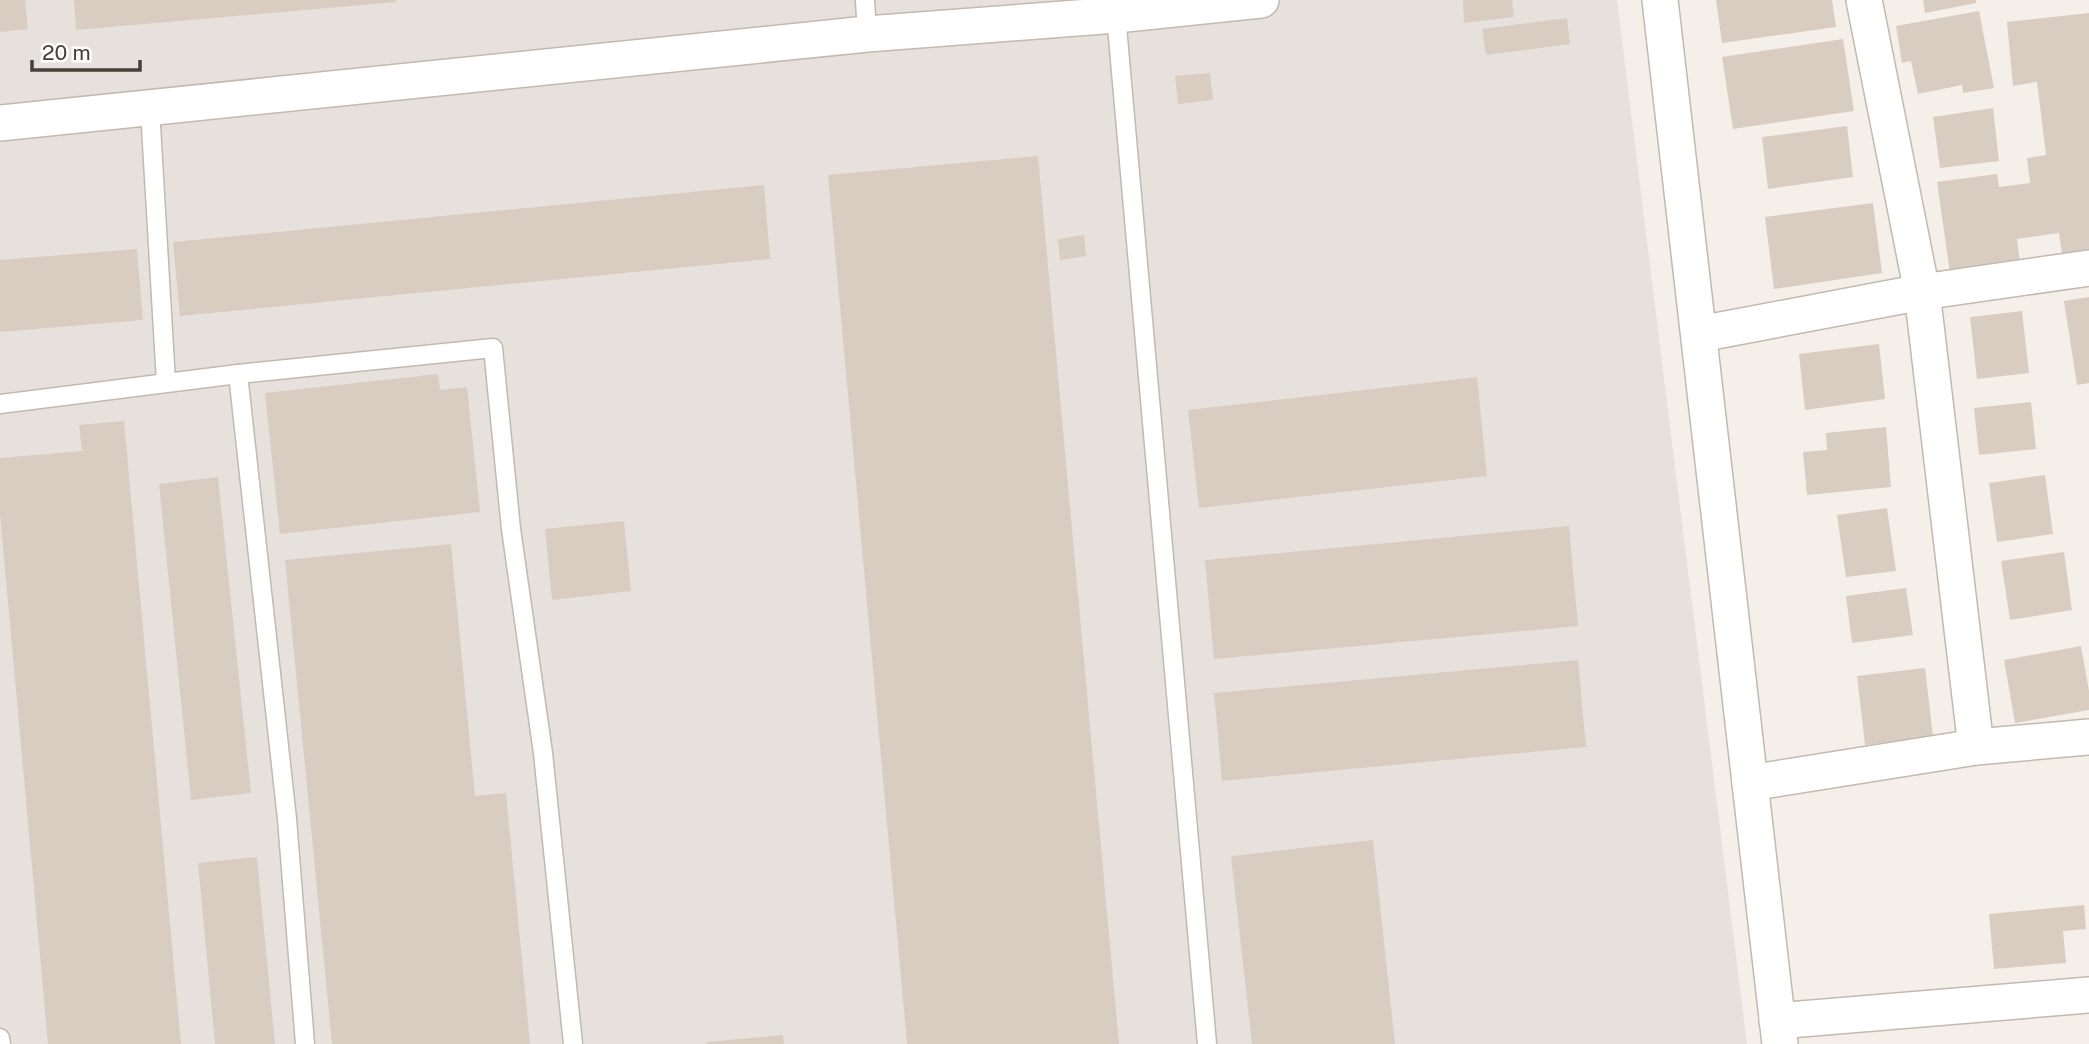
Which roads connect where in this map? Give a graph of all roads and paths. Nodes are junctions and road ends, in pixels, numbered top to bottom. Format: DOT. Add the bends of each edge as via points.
graph roads {
  1 [pos="1261,0"];
  2 [pos="1660,0"];
  3 [pos="1864,0"];
  4 [pos="1116,15"];
  5 [pos="866,17"];
  6 [pos="150,109"];
  7 [pos="0,123"];
  8 [pos="2089,268"];
  9 [pos="1922,292"];
  10 [pos="1700,334"];
  11 [pos="238,374"];
  12 [pos="166,382"];
  13 [pos="0,404"];
  14 [pos="2089,737"];
  15 [pos="1976,747"];
  16 [pos="1750,783"];
  17 [pos="2089,995"];
  18 [pos="1779,1032"];
  19 [pos="0,1038"];
  20 [pos="1,1044"];
  21 [pos="306,1044"];
  22 [pos="573,1044"];
  23 [pos="1207,1044"];
  1 -- 4 [label="street"];
  2 -- 10 [label="street"];
  3 -- 9 [label="street"];
  4 -- 5 [label="street"];
  4 -- 23 [label="lane"];
  5 -- 6 [label="street"];
  6 -- 7 [label="street"];
  6 -- 12 [label="lane"];
  8 -- 9 [label="street"];
  9 -- 10 [label="street"];
  9 -- 15 [label="street"];
  10 -- 16 [label="street"];
  11 -- 12 [label="lane"];
  11 -- 21 [label="lane" via="287,819"];
  11 -- 22 [label="lane" via="493,348"];
  12 -- 13 [label="lane"];
  14 -- 15 [label="street"];
  15 -- 16 [label="street"];
  16 -- 18 [label="street"];
  17 -- 18 [label="street"];
  19 -- 20 [label="lane"];
}
